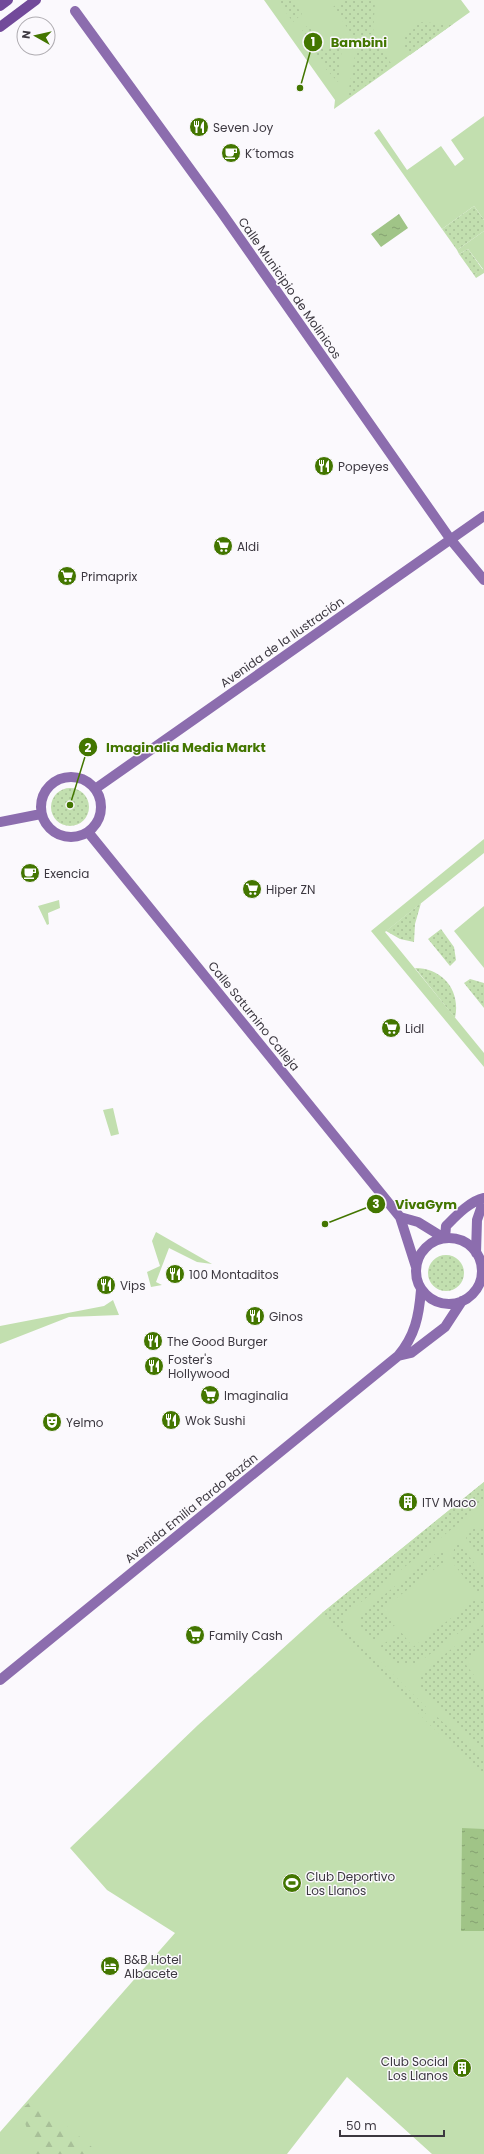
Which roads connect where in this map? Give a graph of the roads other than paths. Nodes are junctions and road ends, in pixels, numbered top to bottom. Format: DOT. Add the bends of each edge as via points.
graph roads {
  1 [pos="8,0"];
  2 [pos="36,0"];
  3 [pos="0,6"];
  4 [pos="75,11"];
  5 [pos="0,27"];
  6 [pos="484,516"];
  7 [pos="451,540"];
  8 [pos="484,580"];
  9 [pos="95,789"];
  10 [pos="41,814"];
  11 [pos="0,822"];
  12 [pos="88,832"];
  13 [pos="484,1199"];
  14 [pos="400,1217"];
  15 [pos="445,1238"];
  16 [pos="476,1253"];
  17 [pos="416,1267"];
  18 [pos="421,1290"];
  19 [pos="462,1301"];
  20 [pos="398,1356"];
  21 [pos="0,1680"];
  1 -- 3 [label="main road"];
  2 -- 5 [label="main road"];
  4 -- 7 [label="street, Calle Municipio de Molinicos" via="226,218"];
  6 -- 7 [label="street, Avenida de la Ilustración"];
  7 -- 8 [label="street, Calle Municipio de Molinicos"];
  7 -- 9 [label="street, Avenida de la Ilustración"];
  9 -- 10 [label="street" via="86,781 73,777 65,777 54,782 45,790"];
  9 -- 12 [label="street" via="101,808 99,817"];
  10 -- 11 [label="street"];
  10 -- 12 [label="street" via="49,828 60,835 72,837"];
  12 -- 14 [label="street, Calle Saturnino Calleja"];
  13 -- 15 [label="street" via="455,1217 446,1226"];
  13 -- 16 [label="street" via="478,1220"];
  14 -- 15 [label="street" via="418,1222"];
  14 -- 17 [label="street, Calle Saturnino Calleja"];
  15 -- 16 [label="street" via="462,1240"];
  15 -- 17 [label="street" via="425,1248"];
  16 -- 19 [label="street" via="482,1271 480,1281 476,1290"];
  17 -- 18 [label="street"];
  18 -- 19 [label="street" via="435,1301 444,1304"];
  18 -- 20 [label="street, Avenida Emilia Pardo Bazán" via="419,1316 412,1336"];
  19 -- 20 [label="street, Avenida Emilia Pardo Bazán" via="445,1328 411,1353"];
  20 -- 21 [label="street, Avenida Emilia Pardo Bazán"];
}
